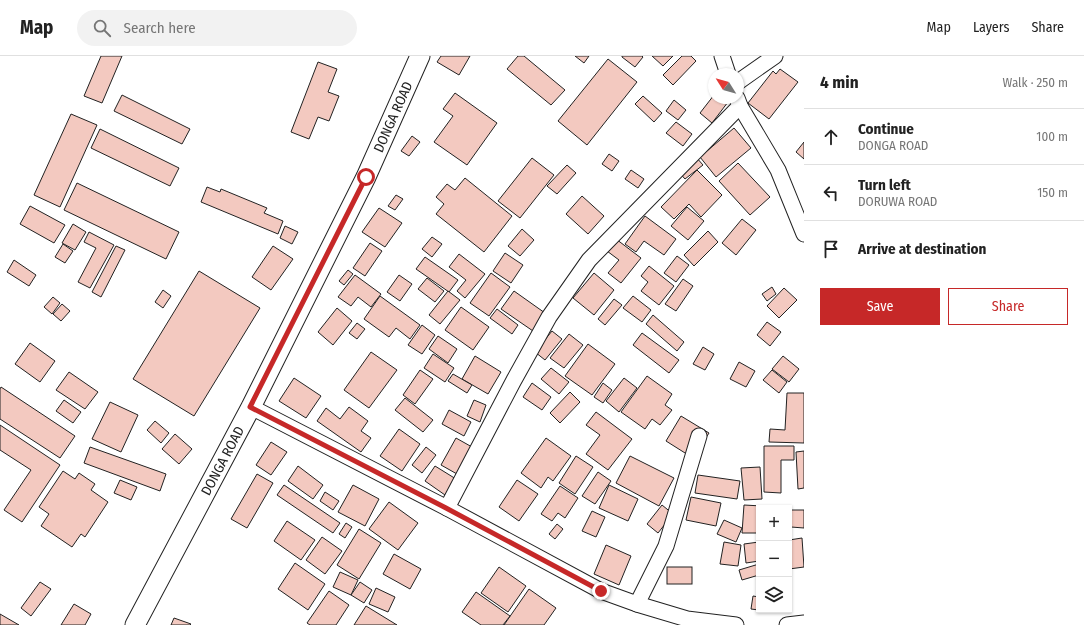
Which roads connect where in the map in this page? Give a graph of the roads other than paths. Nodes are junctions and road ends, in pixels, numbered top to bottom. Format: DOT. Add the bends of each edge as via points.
graph roads {
  1 [pos="420,56"];
  2 [pos="722,56"];
  3 [pos="775,56"];
  4 [pos="726,68"];
  5 [pos="744,78"];
  6 [pos="736,104"];
  7 [pos="739,104"];
  8 [pos="804,234"];
  9 [pos="250,407"];
  10 [pos="699,436"];
  11 [pos="446,508"];
  12 [pos="637,604"];
  13 [pos="804,623"];
  14 [pos="135,625"];
  15 [pos="736,625"];
  16 [pos="787,625"];
  1 -- 9 [label="street, DONGA ROAD" via="366,177"];
  2 -- 4 [label="street"];
  3 -- 5 [label="street"];
  6 -- 11 [label="street" via="589,260 549,317"];
  7 -- 8 [label="street" via="778,170"];
  9 -- 11 [label="street"];
  9 -- 14 [label="street, DONGA ROAD"];
  10 -- 12 [label="street" via="666,546"];
  11 -- 12 [label="street" via="601,591"];
  12 -- 15 [label="street" via="687,619"];
  13 -- 16 [label="street"];
}
